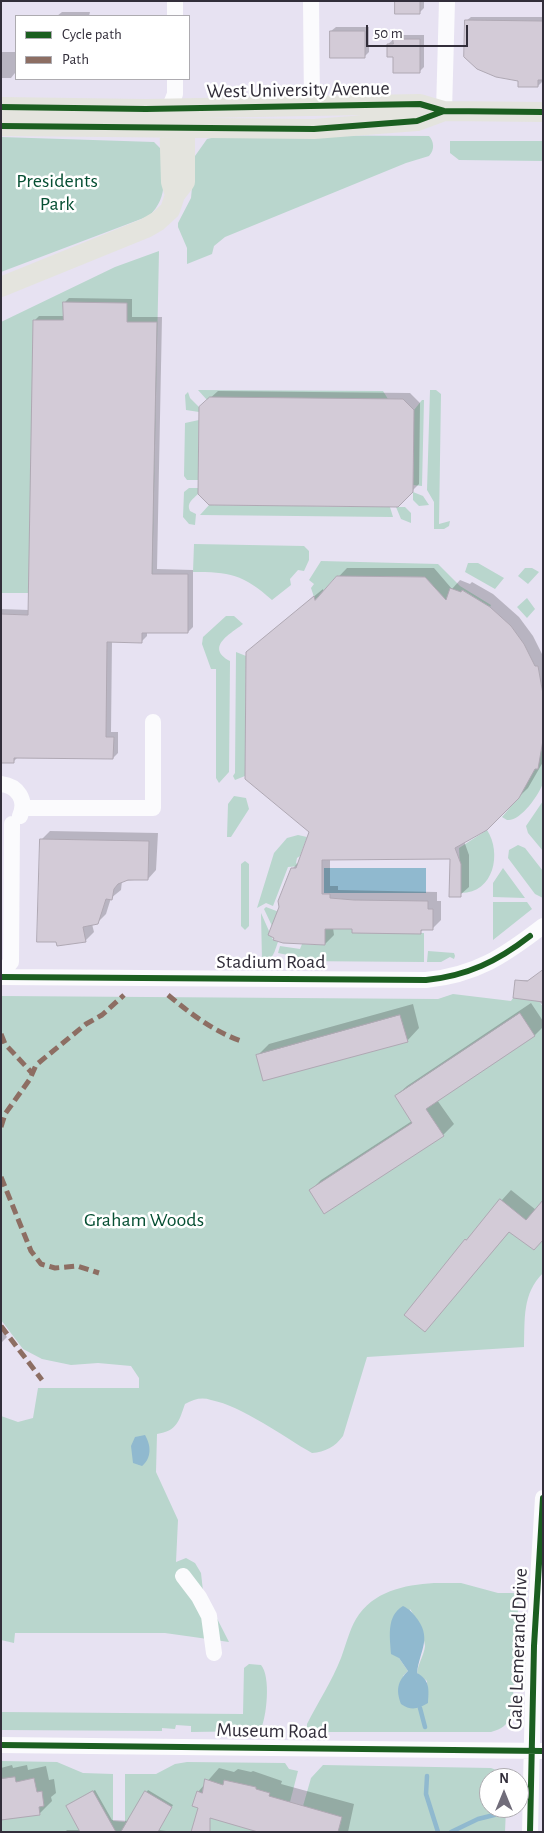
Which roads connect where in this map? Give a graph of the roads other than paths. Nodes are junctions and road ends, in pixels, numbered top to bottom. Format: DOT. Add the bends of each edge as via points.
graph roads {
  1 [pos="175,1"];
  2 [pos="311,1"];
  3 [pos="447,1"];
  4 [pos="175,15"];
  5 [pos="312,106"];
  6 [pos="176,107"];
  7 [pos="1,108"];
  8 [pos="444,111"];
  9 [pos="543,112"];
  10 [pos="1,126"];
  11 [pos="1,287"];
  12 [pos="153,722"];
  13 [pos="1,784"];
  14 [pos="23,808"];
  15 [pos="6,824"];
  16 [pos="543,926"];
  17 [pos="1,975"];
  18 [pos="543,1498"];
  19 [pos="183,1576"];
  20 [pos="214,1653"];
  21 [pos="1,1745"];
  22 [pos="537,1750"];
  23 [pos="530,1832"];
  1 -- 4 [label="street"];
  2 -- 5 [label="street"];
  3 -- 8 [label="street"];
  5 -- 6 [label="main road, West University Avenue"];
  5 -- 8 [label="main road, West University Avenue" via="420,104"];
  6 -- 7 [label="main road, West University Avenue"];
  6 -- 8 [label="main road, West University Avenue" via="314,129 417,121"];
  6 -- 10 [label="main road, West University Avenue"];
  6 -- 11 [label="main road" via="171,182 175,195 170,210 152,225"];
  8 -- 9 [label="main road, West University Avenue"];
  12 -- 14 [label="street" via="153,808"];
  13 -- 14 [label="street" via="16,789"];
  14 -- 15 [label="street" via="17,820"];
  15 -- 17 [label="street" via="10,962"];
  16 -- 17 [label="street, Stadium Road" via="491,963 441,979"];
  18 -- 22 [label="street, Gale Lemerand Drive" via="534,1646"];
  19 -- 20 [label="street" via="209,1616"];
  21 -- 22 [label="street, Museum Road"];
  22 -- 23 [label="street, Gale Lemerand Drive"];
}
